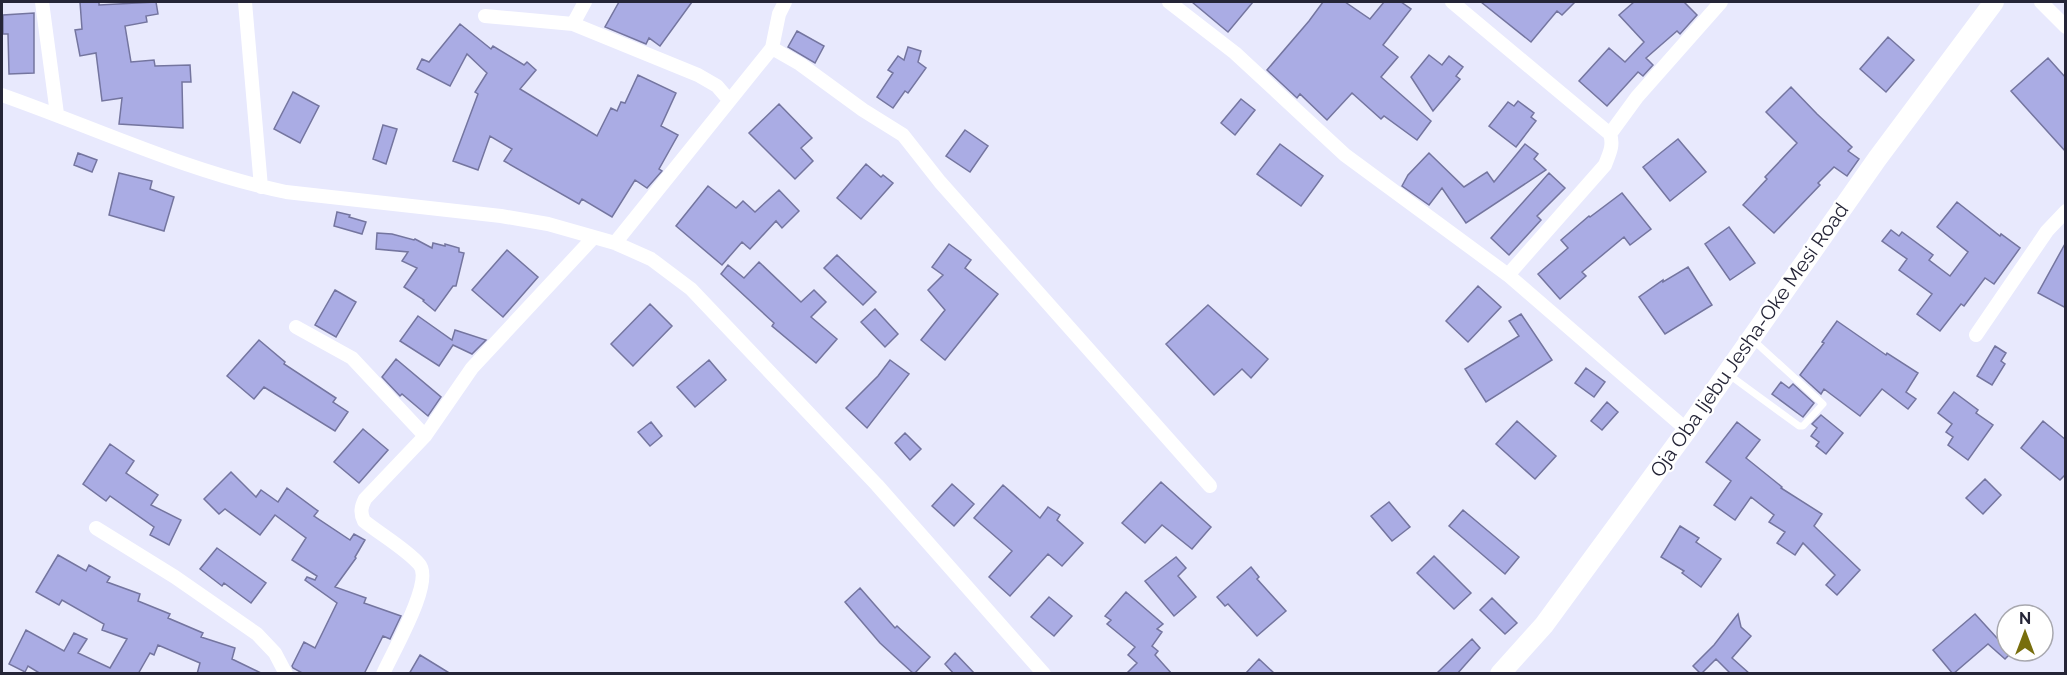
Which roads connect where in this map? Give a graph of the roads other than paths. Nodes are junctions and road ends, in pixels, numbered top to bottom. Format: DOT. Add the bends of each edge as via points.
graph roads {
  1 [pos="42,2"];
  2 [pos="245,2"];
  3 [pos="585,2"];
  4 [pos="785,2"];
  5 [pos="1169,2"];
  6 [pos="1452,2"];
  7 [pos="1721,2"];
  8 [pos="1994,2"];
  9 [pos="2041,2"];
  10 [pos="485,16"];
  11 [pos="573,24"];
  12 [pos="2066,27"];
  13 [pos="772,48"];
  14 [pos="2,95"];
  15 [pos="729,100"];
  16 [pos="57,114"];
  17 [pos="1610,134"];
  18 [pos="261,187"];
  19 [pos="2066,211"];
  20 [pos="594,237"];
  21 [pos="615,243"];
  22 [pos="1508,275"];
  23 [pos="296,327"];
  24 [pos="1976,335"];
  25 [pos="1751,339"];
  26 [pos="1727,373"];
  27 [pos="1688,430"];
  28 [pos="425,436"];
  29 [pos="1210,486"];
  30 [pos="96,528"];
  31 [pos="286,674"];
  32 [pos="383,674"];
  33 [pos="1044,674"];
  34 [pos="1500,674"];
  1 -- 16 [label="street"];
  2 -- 18 [label="street"];
  3 -- 11 [label="street"];
  4 -- 13 [label="street"];
  5 -- 22 [label="street" via="1235,53 1345,155"];
  6 -- 17 [label="street"];
  7 -- 17 [label="street" via="1636,98"];
  8 -- 25 [label="main road, Oja Oba Ijebu Jesha-Oke Mesi Road" via="1876,159"];
  9 -- 12 [label="street"];
  10 -- 11 [label="street"];
  11 -- 15 [label="street" via="698,75 717,86"];
  13 -- 15 [label="street"];
  13 -- 29 [label="street" via="903,135 940,182"];
  14 -- 16 [label="street"];
  15 -- 21 [label="street"];
  16 -- 18 [label="street" via="156,154"];
  17 -- 22 [label="street" via="1611,150 1605,165"];
  18 -- 20 [label="street" via="501,216"];
  19 -- 24 [label="street" via="2047,231"];
  20 -- 21 [label="street"];
  20 -- 28 [label="street" via="472,368"];
  21 -- 33 [label="street" via="651,259 691,289 877,485"];
  22 -- 27 [label="street"];
  23 -- 28 [label="street" via="352,358"];
  25 -- 26 [label="main road, Oja Oba Ijebu Jesha-Oke Mesi Road"];
  25 -- 26 [label="lane" via="1823,404 1799,426"];
  26 -- 27 [label="main road, Oja Oba Ijebu Jesha-Oke Mesi Road"];
  27 -- 34 [label="main road, Oja Oba Ijebu Jesha-Oke Mesi Road" via="1544,625"];
  28 -- 32 [label="street" via="365,499 361,511 364,521 420,564 424,578 421,593"];
  30 -- 31 [label="street" via="257,634 275,653"];
}
